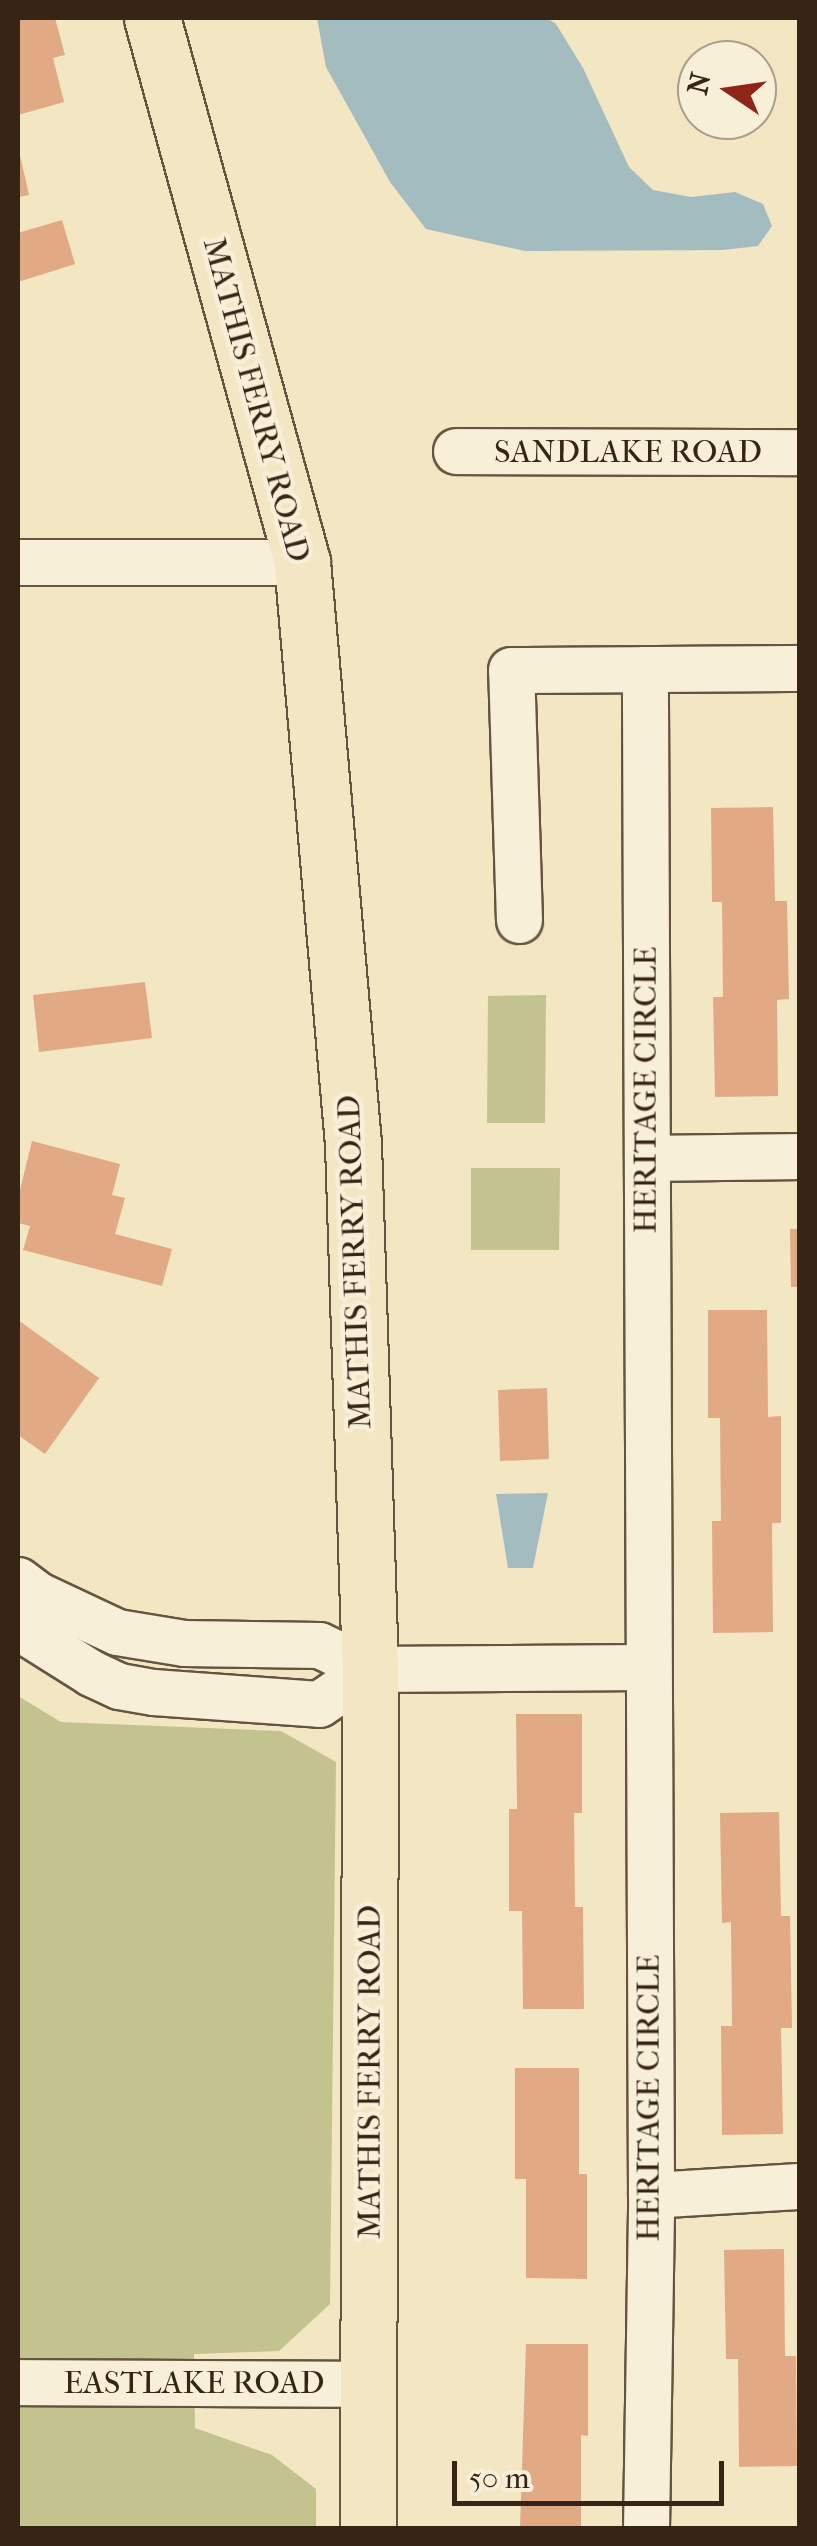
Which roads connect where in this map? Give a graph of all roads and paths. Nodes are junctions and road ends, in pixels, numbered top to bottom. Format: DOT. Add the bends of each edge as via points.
graph roads {
  1 [pos="152,18"];
  2 [pos="456,451"];
  3 [pos="800,452"];
  4 [pos="18,562"];
  5 [pos="302,562"];
  6 [pos="644,668"];
  7 [pos="800,668"];
  8 [pos="519,920"];
  9 [pos="800,1156"];
  10 [pos="647,1158"];
  11 [pos="18,1580"];
  12 [pos="18,1627"];
  13 [pos="645,1667"];
  14 [pos="370,1669"];
  15 [pos="800,2186"];
  16 [pos="650,2195"];
  17 [pos="18,2382"];
  18 [pos="370,2384"];
  19 [pos="368,2528"];
  20 [pos="646,2528"];
  1 -- 5 [label="main road, MATHIS FERRY ROAD"];
  2 -- 3 [label="street, SANDLAKE ROAD"];
  4 -- 5 [label="street"];
  5 -- 14 [label="main road, MATHIS FERRY ROAD" via="353,1144"];
  6 -- 7 [label="street"];
  6 -- 8 [label="street" via="511,670"];
  6 -- 10 [label="street, HERITAGE CIRCLE"];
  9 -- 10 [label="street"];
  10 -- 13 [label="street, HERITAGE CIRCLE"];
  11 -- 14 [label="street" via="117,1632 184,1642 319,1646"];
  12 -- 14 [label="street" via="91,1673 153,1692 319,1704"];
  13 -- 14 [label="street"];
  13 -- 16 [label="street, HERITAGE CIRCLE"];
  14 -- 18 [label="main road, MATHIS FERRY ROAD"];
  15 -- 16 [label="street"];
  16 -- 20 [label="street, HERITAGE CIRCLE"];
  17 -- 18 [label="street, EASTLAKE ROAD"];
  18 -- 19 [label="main road, MATHIS FERRY ROAD"];
}
